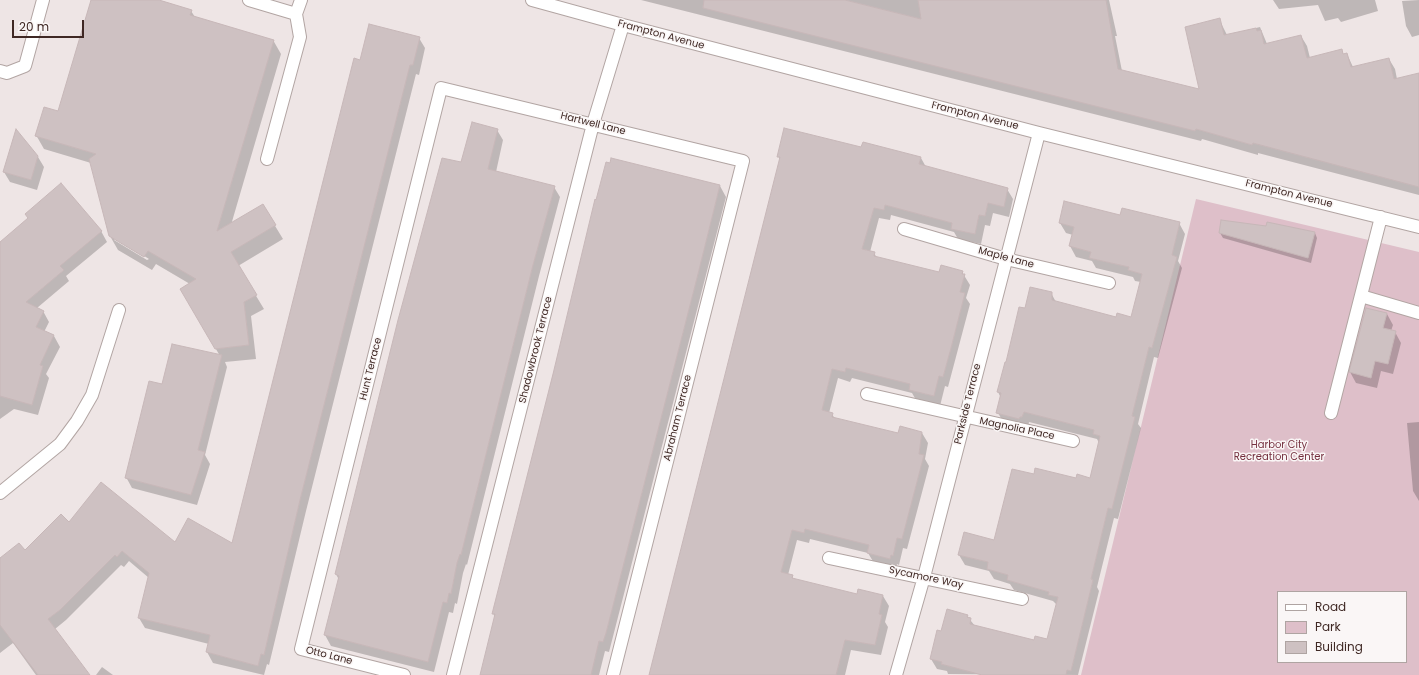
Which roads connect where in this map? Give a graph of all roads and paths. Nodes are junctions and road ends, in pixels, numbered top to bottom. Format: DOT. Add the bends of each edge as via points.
graph roads {
  1 [pos="43,0"];
  2 [pos="249,0"];
  3 [pos="301,0"];
  4 [pos="532,0"];
  5 [pos="296,14"];
  6 [pos="623,25"];
  7 [pos="0,71"];
  8 [pos="441,88"];
  9 [pos="593,124"];
  10 [pos="1039,133"];
  11 [pos="267,159"];
  12 [pos="743,161"];
  13 [pos="1381,217"];
  14 [pos="1419,227"];
  15 [pos="904,229"];
  16 [pos="1006,259"];
  17 [pos="1109,283"];
  18 [pos="1361,296"];
  19 [pos="119,310"];
  20 [pos="1419,313"];
  21 [pos="867,394"];
  22 [pos="1331,413"];
  23 [pos="965,418"];
  24 [pos="1073,441"];
  25 [pos="0,493"];
  26 [pos="829,558"];
  27 [pos="924,577"];
  28 [pos="1022,599"];
  29 [pos="301,650"];
  30 [pos="404,675"];
  31 [pos="453,675"];
  32 [pos="613,675"];
  33 [pos="896,675"];
  1 -- 7 [label="street" via="25,66 7,73"];
  2 -- 5 [label="street"];
  3 -- 5 [label="street"];
  4 -- 6 [label="street, Frampton Avenue"];
  5 -- 11 [label="street" via="300,37"];
  6 -- 9 [label="street, Shadowbrook Terrace"];
  6 -- 10 [label="street, Frampton Avenue"];
  8 -- 9 [label="street, Hartwell Lane"];
  8 -- 29 [label="street, Hunt Terrace"];
  9 -- 12 [label="street, Hartwell Lane"];
  9 -- 31 [label="street, Shadowbrook Terrace"];
  10 -- 13 [label="street, Frampton Avenue"];
  10 -- 16 [label="street, Parkside Terrace"];
  12 -- 32 [label="street, Abraham Terrace"];
  13 -- 14 [label="street, Frampton Avenue"];
  13 -- 18 [label="street"];
  15 -- 16 [label="street, Maple Lane"];
  16 -- 17 [label="street, Maple Lane"];
  16 -- 23 [label="street, Parkside Terrace"];
  18 -- 20 [label="street"];
  18 -- 22 [label="street"];
  19 -- 25 [label="street" via="92,395 77,421 60,444"];
  21 -- 23 [label="street, Magnolia Place"];
  23 -- 24 [label="street, Magnolia Place"];
  23 -- 27 [label="street, Parkside Terrace"];
  26 -- 27 [label="street, Sycamore Way"];
  27 -- 28 [label="street, Sycamore Way"];
  27 -- 33 [label="street, Parkside Terrace"];
  29 -- 30 [label="street, Otto Lane"];
}
